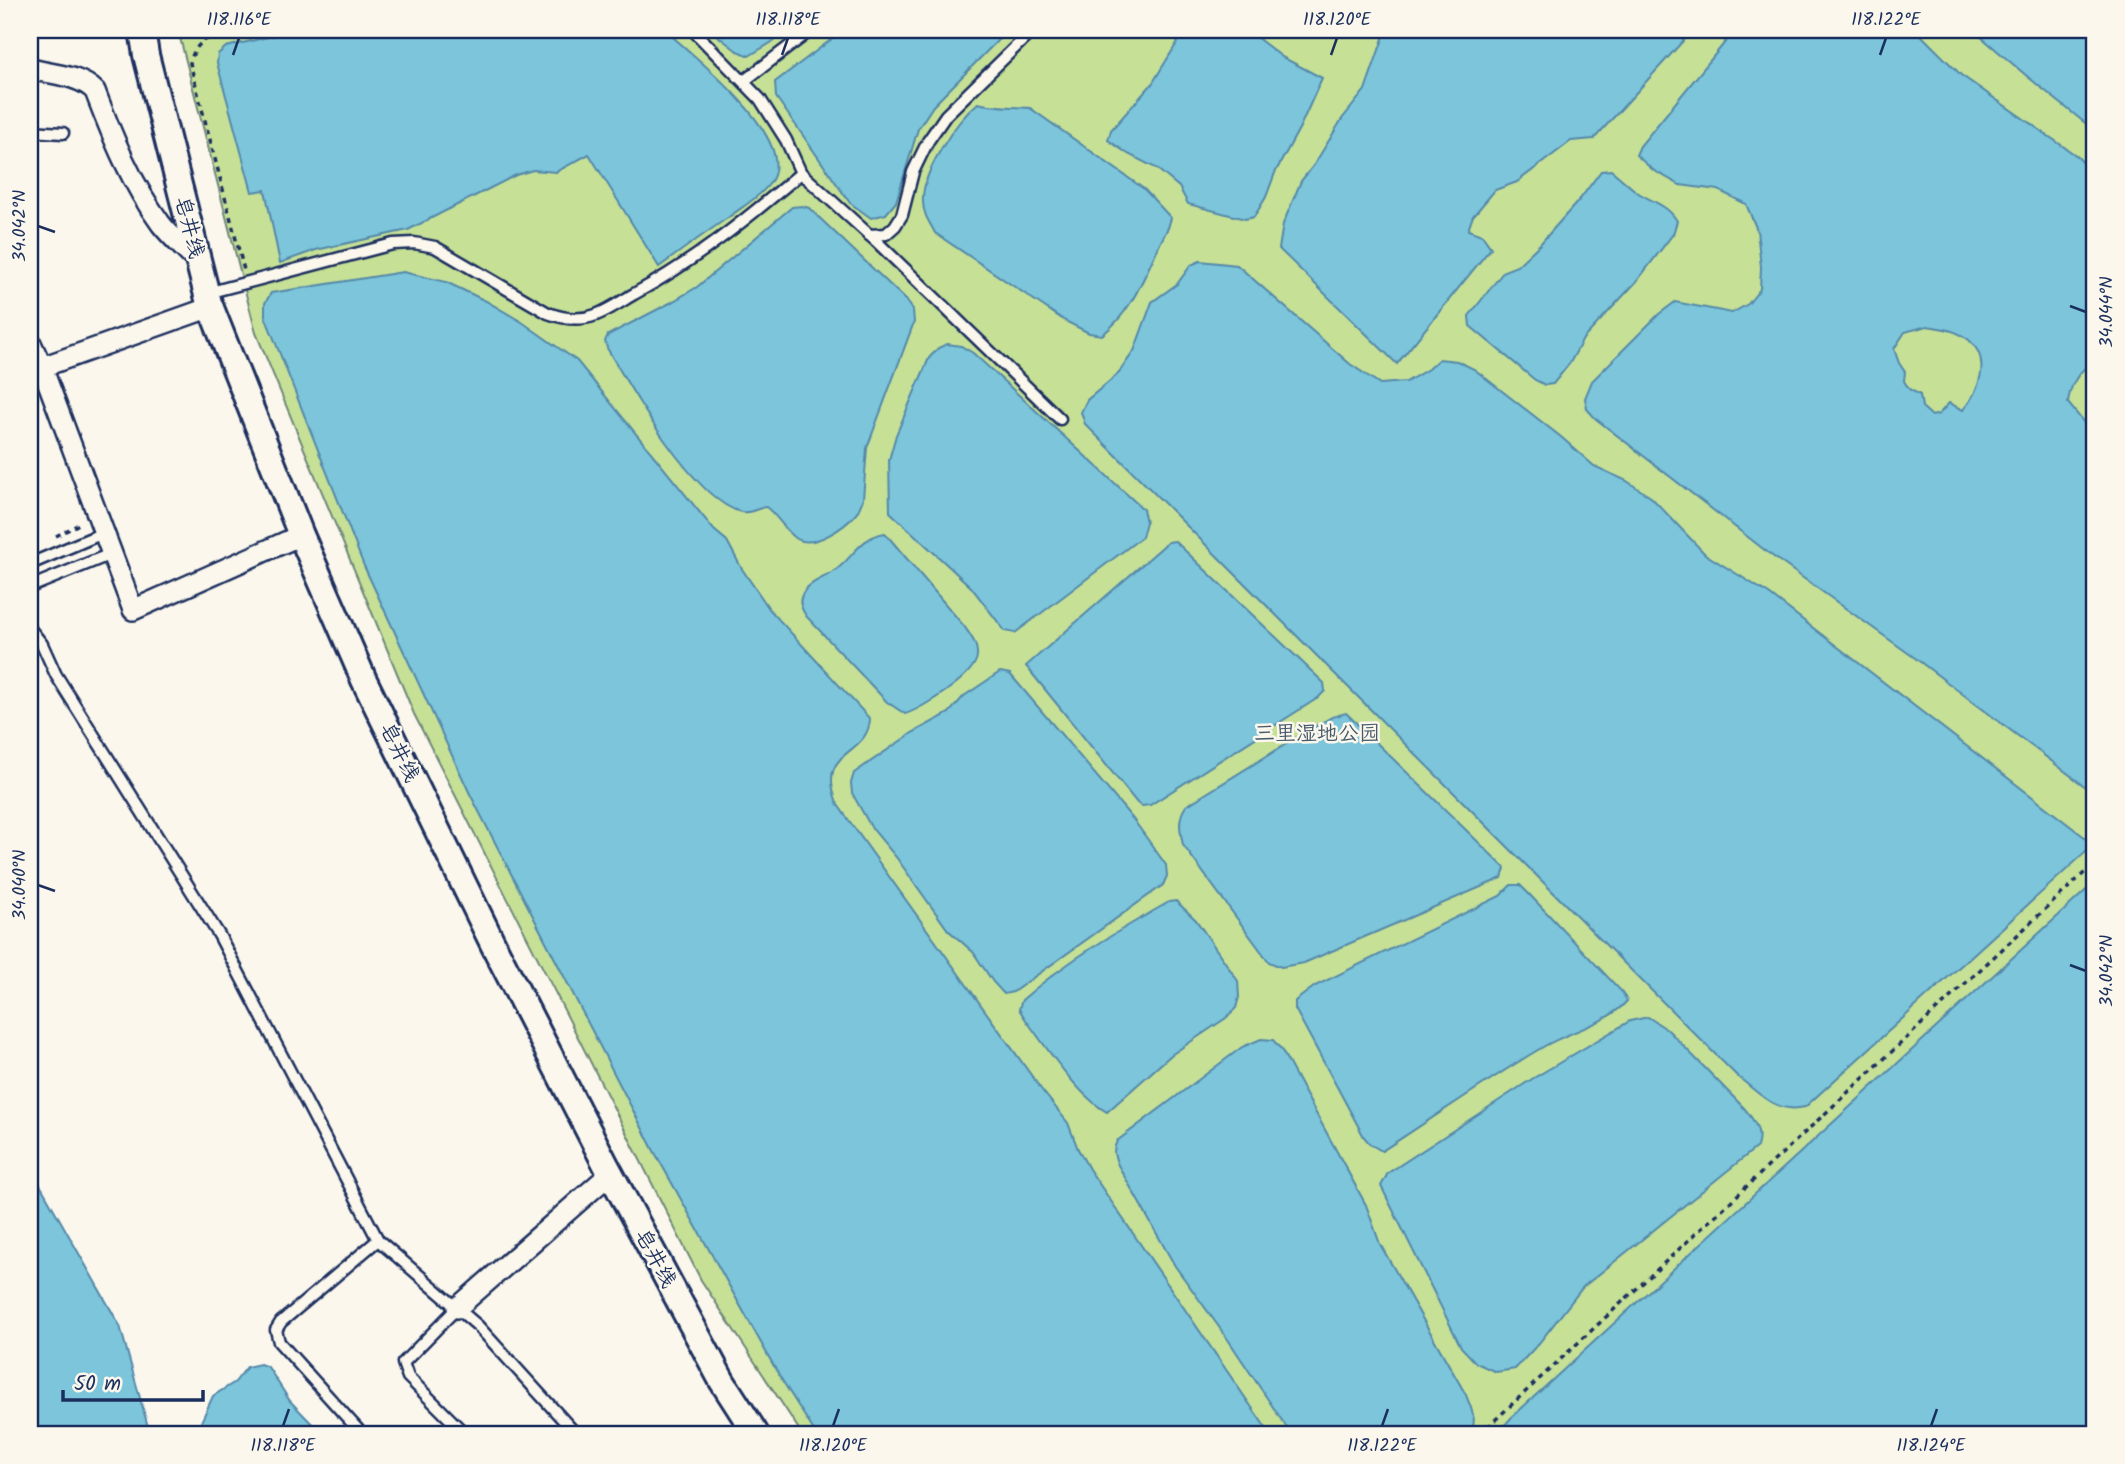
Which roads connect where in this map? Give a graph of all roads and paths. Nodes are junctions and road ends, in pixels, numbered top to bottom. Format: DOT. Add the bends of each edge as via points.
graph roads {
  1 [pos="142,30"];
  2 [pos="237,30"];
  3 [pos="692,30"];
  4 [pos="811,30"];
  5 [pos="1033,30"];
  6 [pos="30,69"];
  7 [pos="744,82"];
  8 [pos="30,131"];
  9 [pos="63,133"];
  10 [pos="801,173"];
  11 [pos="869,235"];
  12 [pos="199,264"];
  13 [pos="247,282"];
  14 [pos="209,300"];
  15 [pos="30,341"];
  16 [pos="42,367"];
  17 [pos="1060,419"];
  18 [pos="100,524"];
  19 [pos="301,535"];
  20 [pos="52,538"];
  21 [pos="111,554"];
  22 [pos="30,564"];
  23 [pos="30,587"];
  24 [pos="30,629"];
  25 [pos="2095,863"];
  26 [pos="611,1173"];
  27 [pos="378,1240"];
  28 [pos="457,1308"];
  29 [pos="362,1434"];
  30 [pos="465,1434"];
  31 [pos="576,1434"];
  32 [pos="756,1434"];
  33 [pos="1480,1434"];
  1 -- 12 [label="street, 皂井线"];
  2 -- 13 [label="path" via="205,38 193,51 190,63"];
  3 -- 7 [label="lane"];
  4 -- 7 [label="lane"];
  5 -- 11 [label="lane" via="946,115 928,141 895,226 886,234"];
  6 -- 12 [label="street" via="81,81 95,91 142,195 163,226"];
  7 -- 10 [label="lane" via="786,140"];
  8 -- 9 [label="lane"];
  10 -- 11 [label="lane"];
  10 -- 13 [label="lane" via="733,230 665,277 595,315 562,318 548,313 435,247 414,243 393,244"];
  11 -- 17 [label="lane"];
  12 -- 14 [label="street, 皂井线"];
  13 -- 14 [label="lane"];
  14 -- 16 [label="street"];
  14 -- 19 [label="street, 皂井线"];
  15 -- 16 [label="street"];
  16 -- 18 [label="street"];
  18 -- 20 [label="path"];
  18 -- 21 [label="street"];
  18 -- 22 [label="lane"];
  19 -- 21 [label="street" via="133,610"];
  19 -- 26 [label="street, 皂井线" via="364,680"];
  21 -- 23 [label="lane"];
  24 -- 27 [label="lane" via="219,935"];
  25 -- 33 [label="path"];
  26 -- 28 [label="street"];
  26 -- 32 [label="street, 皂井线" via="722,1381"];
  27 -- 28 [label="lane"];
  27 -- 29 [label="lane" via="275,1330 279,1342"];
  28 -- 30 [label="lane" via="403,1363 408,1377"];
  28 -- 31 [label="lane"];
}
